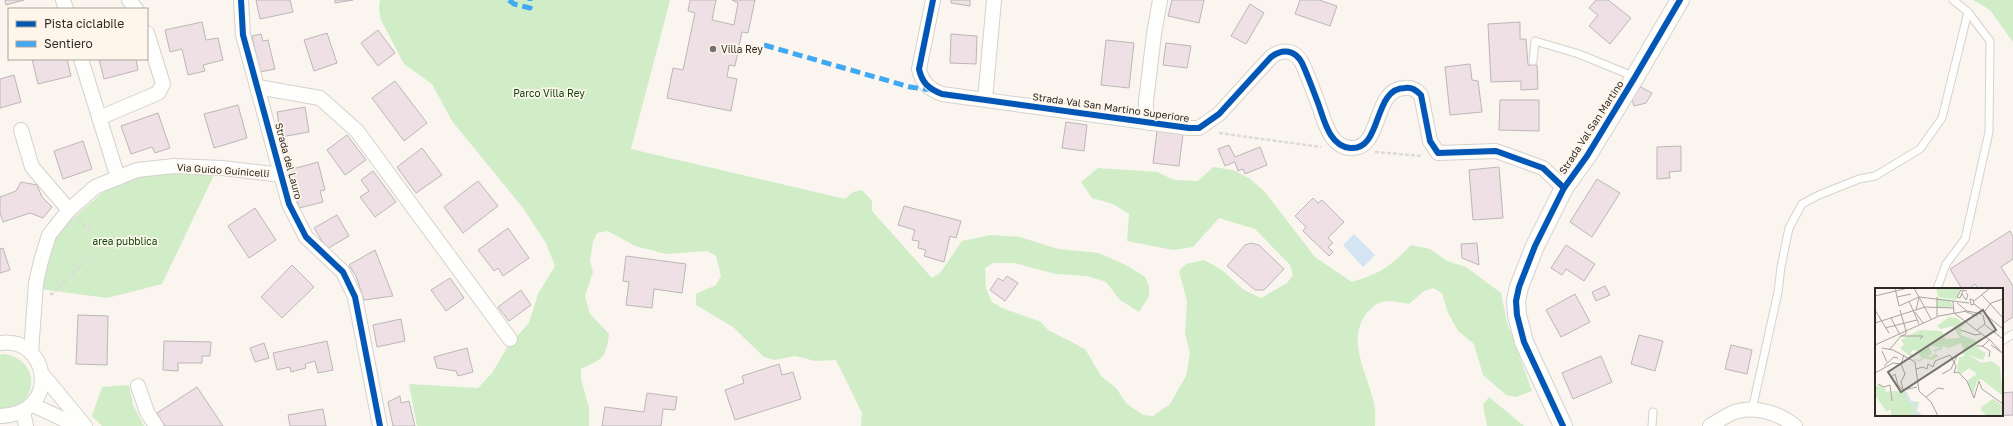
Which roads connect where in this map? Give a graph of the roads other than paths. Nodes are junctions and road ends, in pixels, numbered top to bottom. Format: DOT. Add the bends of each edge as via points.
graph roads {
  1 [pos="129,0"];
  2 [pos="241,0"];
  3 [pos="933,0"];
  4 [pos="994,0"];
  5 [pos="1160,0"];
  6 [pos="1680,0"];
  7 [pos="1953,0"];
  8 [pos="135,8"];
  9 [pos="1968,12"];
  10 [pos="148,36"];
  11 [pos="81,60"];
  12 [pos="1533,61"];
  13 [pos="1635,78"];
  14 [pos="258,87"];
  15 [pos="985,99"];
  16 [pos="100,118"];
  17 [pos="1149,123"];
  18 [pos="21,130"];
  19 [pos="282,175"];
  20 [pos="118,178"];
  21 [pos="1564,188"];
  22 [pos="69,210"];
  23 [pos="1937,288"];
  24 [pos="2013,334"];
  25 [pos="510,339"];
  26 [pos="2003,340"];
  27 [pos="0,343"];
  28 [pos="31,352"];
  29 [pos="42,374"];
  30 [pos="138,386"];
  31 [pos="28,408"];
  32 [pos="1752,410"];
  33 [pos="1653,412"];
  34 [pos="6,420"];
  35 [pos="1713,424"];
  36 [pos="80,425"];
  37 [pos="26,426"];
  38 [pos="60,426"];
  39 [pos="156,426"];
  40 [pos="380,426"];
  41 [pos="1563,426"];
  42 [pos="1652,426"];
  43 [pos="1795,426"];
  1 -- 8 [label="street"];
  2 -- 14 [label="street, Strada del Lauro" via="243,35"];
  3 -- 15 [label="street, Strada Val San Martino Superiore" via="919,69 921,79 933,91 942,94"];
  4 -- 15 [label="street"];
  5 -- 17 [label="street" via="1146,101"];
  6 -- 13 [label="street, Strada Val San Martino"];
  7 -- 9 [label="lane"];
  9 -- 23 [label="lane" via="1990,41 1989,132 1965,239 1946,264"];
  9 -- 32 [label="lane" via="1942,118 1920,149 1875,176 1852,182 1802,204 1789,228"];
  10 -- 16 [label="street" via="163,84 158,93"];
  11 -- 16 [label="street"];
  12 -- 13 [label="lane" via="1535,41 1579,54"];
  13 -- 21 [label="street, Strada Val San Martino"];
  14 -- 19 [label="street, Strada del Lauro"];
  14 -- 25 [label="street" via="320,98 357,131"];
  15 -- 17 [label="street, Strada Val San Martino Superiore"];
  16 -- 20 [label="street"];
  17 -- 21 [label="street, Strada Val San Martino Superiore" via="1199,128 1219,114 1271,57 1277,53 1290,52 1298,56 1302,63 1329,132 1336,143 1344,147 1361,147 1369,138 1388,96 1397,89 1407,88 1416,90 1421,95 1430,141 1438,153 1496,151 1542,168"];
  18 -- 22 [label="street" via="32,167"];
  19 -- 20 [label="street, Via Guido Guinicelli" via="174,166 137,170"];
  19 -- 40 [label="street, Strada del Lauro" via="289,204 306,237 343,272 355,297"];
  20 -- 22 [label="street, Via Guido Guinicelli" via="95,187"];
  21 -- 41 [label="street, Strada Val San Martino" via="1535,246 1516,301 1524,342"];
  22 -- 28 [label="street, Via Guido Guinicelli" via="49,235 41,261"];
  24 -- 26 [label="lane"];
  27 -- 28 [label="street" via="14,343"];
  28 -- 29 [label="street"];
  29 -- 31 [label="street" via="39,396"];
  29 -- 36 [label="street"];
  30 -- 39 [label="street" via="147,412"];
  31 -- 34 [label="street"];
  31 -- 36 [label="street"];
  31 -- 37 [label="street"];
  32 -- 35 [label="street" via="1738,411"];
  32 -- 43 [label="street" via="1774,413"];
  33 -- 42 [label="lane"];
  36 -- 38 [label="street"];
}
